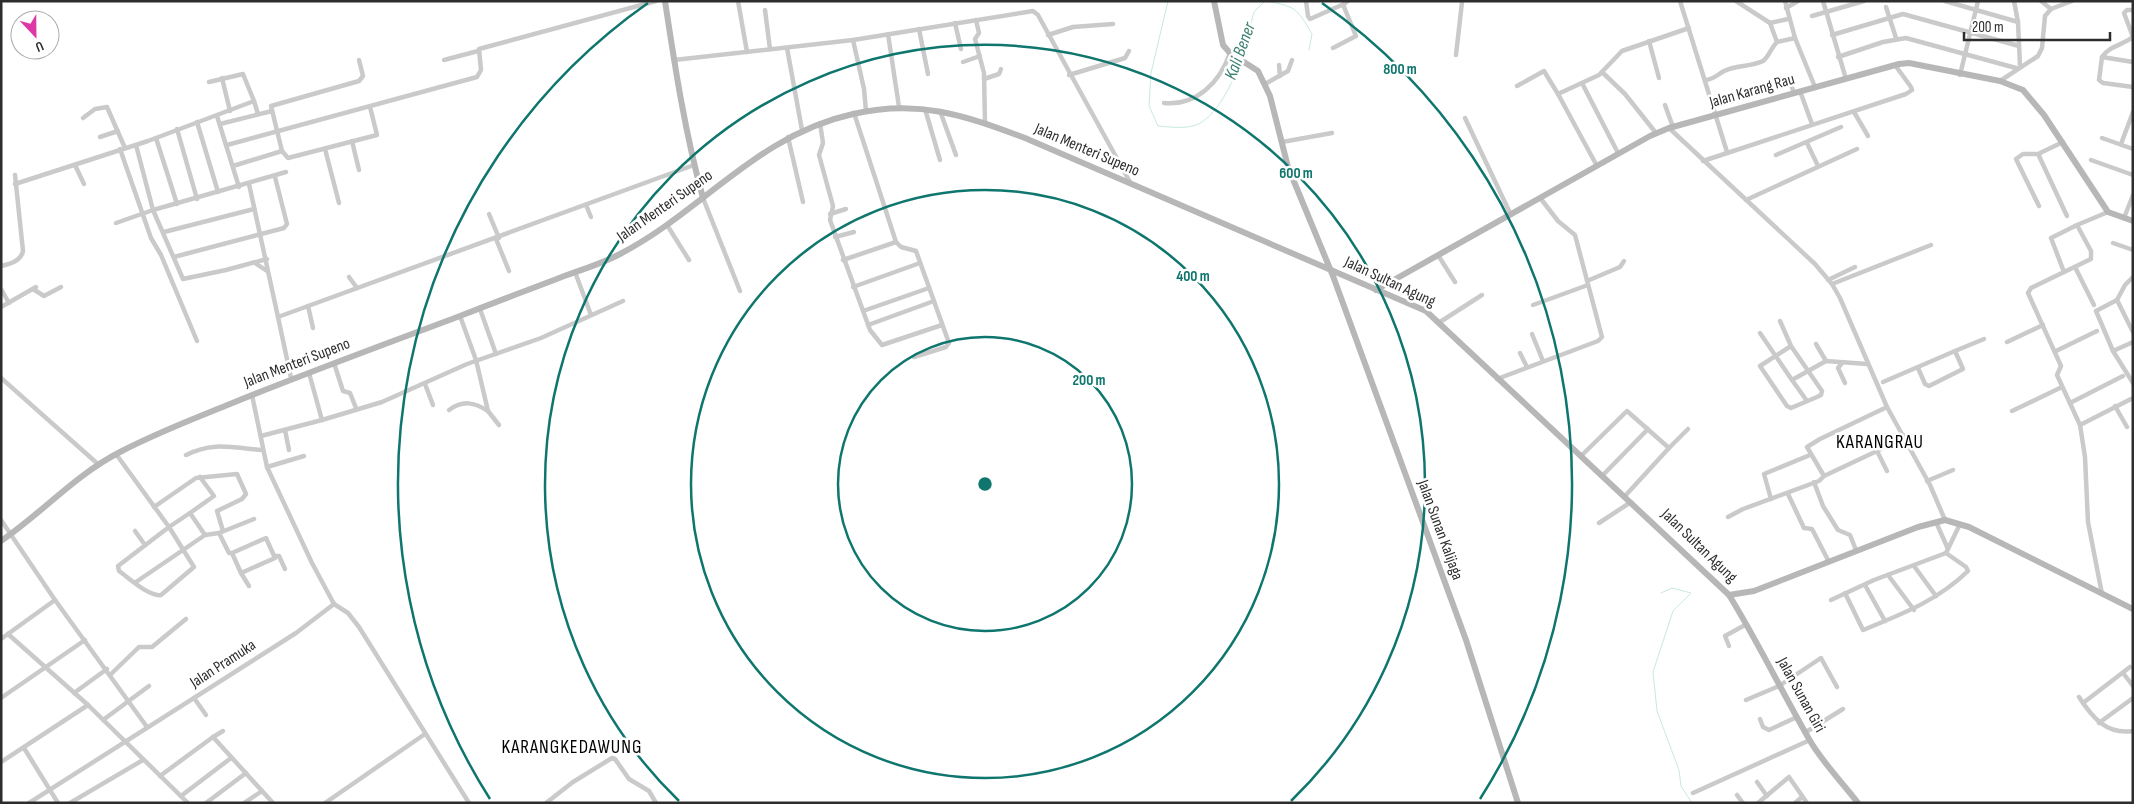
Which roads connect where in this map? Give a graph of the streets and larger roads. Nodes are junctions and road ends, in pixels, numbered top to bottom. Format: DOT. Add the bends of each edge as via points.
graph roads {
  1 [pos="656,1"];
  2 [pos="665,1"];
  3 [pos="738,1"];
  4 [pos="1214,1"];
  5 [pos="1306,1"];
  6 [pos="1680,1"];
  7 [pos="1736,1"];
  8 [pos="1785,1"];
  9 [pos="1798,1"];
  10 [pos="1823,1"];
  11 [pos="1864,1"];
  12 [pos="1945,1"];
  13 [pos="1978,1"];
  14 [pos="2014,1"];
  15 [pos="2041,1"];
  16 [pos="2072,1"];
  17 [pos="1346,2"];
  18 [pos="1461,2"];
  19 [pos="1886,7"];
  20 [pos="1786,8"];
  21 [pos="2051,9"];
  22 [pos="765,10"];
  23 [pos="1976,10"];
  24 [pos="2133,10"];
  25 [pos="1826,12"];
  26 [pos="1812,16"];
  27 [pos="1889,17"];
  28 [pos="1788,19"];
  29 [pos="976,20"];
  30 [pos="2018,22"];
  31 [pos="955,23"];
  32 [pos="1770,23"];
  33 [pos="1113,24"];
  34 [pos="1689,28"];
  35 [pos="919,30"];
  36 [pos="1969,33"];
  37 [pos="888,34"];
  38 [pos="1048,35"];
  39 [pos="1832,35"];
  40 [pos="2133,37"];
  41 [pos="1795,38"];
  42 [pos="1896,38"];
  43 [pos="853,40"];
  44 [pos="1650,40"];
  45 [pos="1778,42"];
  46 [pos="2019,46"];
  47 [pos="787,48"];
  48 [pos="1333,48"];
  49 [pos="770,49"];
  50 [pos="961,49"];
  51 [pos="478,51"];
  52 [pos="1129,51"];
  53 [pos="747,52"];
  54 [pos="1231,54"];
  55 [pos="1965,54"];
  56 [pos="1456,55"];
  57 [pos="980,56"];
  58 [pos="1838,57"];
  59 [pos="2102,57"];
  60 [pos="359,60"];
  61 [pos="444,60"];
  62 [pos="674,60"];
  63 [pos="1292,60"];
  64 [pos="963,62"];
  65 [pos="2133,62"];
  66 [pos="1279,65"];
  67 [pos="1895,65"];
  68 [pos="2018,67"];
  69 [pos="1001,69"];
  70 [pos="1602,72"];
  71 [pos="928,74"];
  72 [pos="1069,75"];
  73 [pos="1960,75"];
  74 [pos="1280,76"];
  75 [pos="222,78"];
  76 [pos="1659,78"];
  77 [pos="984,79"];
  78 [pos="1789,79"];
  79 [pos="1846,79"];
  80 [pos="1706,80"];
  81 [pos="2000,81"];
  82 [pos="209,82"];
  83 [pos="1582,83"];
  84 [pos="1265,84"];
  85 [pos="1517,86"];
  86 [pos="1815,87"];
  87 [pos="2133,87"];
  88 [pos="1797,92"];
  89 [pos="1558,94"];
  90 [pos="254,101"];
  91 [pos="1164,102"];
  92 [pos="1666,105"];
  93 [pos="370,107"];
  94 [pos="899,107"];
  95 [pos="924,109"];
  96 [pos="939,110"];
  97 [pos="230,111"];
  98 [pos="272,111"];
  99 [pos="866,111"];
  100 [pos="1854,112"];
  101 [pos="2133,112"];
  102 [pos="854,113"];
  103 [pos="258,114"];
  104 [pos="1717,114"];
  105 [pos="217,116"];
  106 [pos="83,118"];
  107 [pos="1464,118"];
  108 [pos="197,122"];
  109 [pos="820,123"];
  110 [pos="985,123"];
  111 [pos="220,124"];
  112 [pos="1812,124"];
  113 [pos="1671,127"];
  114 [pos="1841,128"];
  115 [pos="177,129"];
  116 [pos="276,130"];
  117 [pos="802,130"];
  118 [pos="118,131"];
  119 [pos="1332,133"];
  120 [pos="1656,133"];
  121 [pos="1868,136"];
  122 [pos="100,137"];
  123 [pos="788,137"];
  124 [pos="156,138"];
  125 [pos="2102,138"];
  126 [pos="352,142"];
  127 [pos="1282,142"];
  128 [pos="2063,142"];
  129 [pos="1807,143"];
  130 [pos="2121,144"];
  131 [pos="136,145"];
  132 [pos="227,145"];
  133 [pos="122,148"];
  134 [pos="1857,148"];
  135 [pos="325,149"];
  136 [pos="2133,149"];
  137 [pos="282,151"];
  138 [pos="1727,152"];
  139 [pos="1618,154"];
  140 [pos="2039,154"];
  141 [pos="956,155"];
  142 [pos="1776,155"];
  143 [pos="940,160"];
  144 [pos="2091,160"];
  145 [pos="1703,161"];
  146 [pos="76,165"];
  147 [pos="694,165"];
  148 [pos="234,166"];
  149 [pos="1597,166"];
  150 [pos="1818,166"];
  151 [pos="359,170"];
  152 [pos="286,172"];
  153 [pos="15,175"];
  154 [pos="2133,176"];
  155 [pos="275,177"];
  156 [pos="15,184"];
  157 [pos="84,184"];
  158 [pos="249,184"];
  159 [pos="1131,184"];
  160 [pos="239,187"];
  161 [pos="218,192"];
  162 [pos="2133,195"];
  163 [pos="703,198"];
  164 [pos="197,199"];
  165 [pos="1541,199"];
  166 [pos="1746,200"];
  167 [pos="804,202"];
  168 [pos="177,204"];
  169 [pos="340,204"];
  170 [pos="586,205"];
  171 [pos="2040,206"];
  172 [pos="254,209"];
  173 [pos="846,209"];
  174 [pos="153,210"];
  175 [pos="2108,212"];
  176 [pos="141,214"];
  177 [pos="489,214"];
  178 [pos="830,214"];
  179 [pos="1511,216"];
  180 [pos="2067,216"];
  181 [pos="591,217"];
  182 [pos="2124,218"];
  183 [pos="2133,221"];
  184 [pos="116,223"];
  185 [pos="667,225"];
  186 [pos="2077,225"];
  187 [pos="164,232"];
  188 [pos="854,232"];
  189 [pos="261,234"];
  190 [pos="835,237"];
  191 [pos="498,238"];
  192 [pos="896,242"];
  193 [pos="2113,243"];
  194 [pos="1931,245"];
  195 [pos="2133,250"];
  196 [pos="1438,255"];
  197 [pos="174,257"];
  198 [pos="267,260"];
  199 [pos="689,260"];
  200 [pos="843,260"];
  201 [pos="1624,261"];
  202 [pos="255,263"];
  203 [pos="920,263"];
  204 [pos="1,266"];
  205 [pos="1855,266"];
  206 [pos="2075,267"];
  207 [pos="1331,270"];
  208 [pos="267,271"];
  209 [pos="509,271"];
  210 [pos="574,272"];
  211 [pos="2064,272"];
  212 [pos="349,277"];
  213 [pos="2133,278"];
  214 [pos="1455,282"];
  215 [pos="1830,282"];
  216 [pos="1588,283"];
  217 [pos="61,287"];
  218 [pos="853,287"];
  219 [pos="357,288"];
  220 [pos="929,288"];
  221 [pos="1,289"];
  222 [pos="1376,290"];
  223 [pos="740,291"];
  224 [pos="1482,295"];
  225 [pos="2117,300"];
  226 [pos="934,301"];
  227 [pos="623,302"];
  228 [pos="9,303"];
  229 [pos="2094,304"];
  230 [pos="1533,305"];
  231 [pos="308,306"];
  232 [pos="1,307"];
  233 [pos="480,309"];
  234 [pos="863,311"];
  235 [pos="591,315"];
  236 [pos="460,316"];
  237 [pos="278,317"];
  238 [pos="1780,321"];
  239 [pos="1440,322"];
  240 [pos="868,325"];
  241 [pos="942,325"];
  242 [pos="2043,325"];
  243 [pos="313,328"];
  244 [pos="2132,328"];
  245 [pos="2097,331"];
  246 [pos="1760,333"];
  247 [pos="1532,334"];
  248 [pos="1984,339"];
  249 [pos="197,341"];
  250 [pos="2007,342"];
  251 [pos="2133,342"];
  252 [pos="1816,344"];
  253 [pos="1791,346"];
  254 [pos="1955,351"];
  255 [pos="2056,351"];
  256 [pos="2113,351"];
  257 [pos="1520,353"];
  258 [pos="496,354"];
  259 [pos="1775,356"];
  260 [pos="914,357"];
  261 [pos="476,360"];
  262 [pos="1543,361"];
  263 [pos="1826,361"];
  264 [pos="334,363"];
  265 [pos="1842,363"];
  266 [pos="1867,364"];
  267 [pos="1527,367"];
  268 [pos="1918,368"];
  269 [pos="1808,371"];
  270 [pos="309,373"];
  271 [pos="2123,376"];
  272 [pos="1,378"];
  273 [pos="291,378"];
  274 [pos="1497,379"];
  275 [pos="1792,380"];
  276 [pos="1845,383"];
  277 [pos="2133,383"];
  278 [pos="425,384"];
  279 [pos="1880,384"];
  280 [pos="2062,387"];
  281 [pos="252,395"];
  282 [pos="2131,398"];
  283 [pos="1807,401"];
  284 [pos="2070,403"];
  285 [pos="433,404"];
  286 [pos="2115,406"];
  287 [pos="1887,407"];
  288 [pos="356,408"];
  289 [pos="450,410"];
  290 [pos="488,411"];
  291 [pos="2012,411"];
  292 [pos="322,420"];
  293 [pos="499,425"];
  294 [pos="2080,425"];
  295 [pos="2127,427"];
  296 [pos="1648,429"];
  297 [pos="1688,429"];
  298 [pos="285,430"];
  299 [pos="1902,435"];
  300 [pos="261,436"];
  301 [pos="1669,448"];
  302 [pos="263,450"];
  303 [pos="289,450"];
  304 [pos="1877,451"];
  305 [pos="116,454"];
  306 [pos="186,455"];
  307 [pos="1810,455"];
  308 [pos="304,456"];
  309 [pos="1581,456"];
  310 [pos="99,465"];
  311 [pos="267,467"];
  312 [pos="1953,470"];
  313 [pos="1887,471"];
  314 [pos="1602,476"];
  315 [pos="1824,476"];
  316 [pos="200,477"];
  317 [pos="1927,481"];
  318 [pos="1814,482"];
  319 [pos="1788,494"];
  320 [pos="1625,496"];
  321 [pos="1771,499"];
  322 [pos="1631,502"];
  323 [pos="154,508"];
  324 [pos="190,512"];
  325 [pos="1728,517"];
  326 [pos="254,519"];
  327 [pos="1,520"];
  328 [pos="1945,520"];
  329 [pos="1936,522"];
  330 [pos="1599,523"];
  331 [pos="1960,524"];
  332 [pos="169,527"];
  333 [pos="135,531"];
  334 [pos="221,532"];
  335 [pos="10,535"];
  336 [pos="205,535"];
  337 [pos="1,541"];
  338 [pos="145,544"];
  339 [pos="184,550"];
  340 [pos="1856,550"];
  341 [pos="1947,551"];
  342 [pos="232,553"];
  343 [pos="274,556"];
  344 [pos="1829,562"];
  345 [pos="1914,566"];
  346 [pos="285,570"];
  347 [pos="241,573"];
  348 [pos="1888,575"];
  349 [pos="136,582"];
  350 [pos="1865,585"];
  351 [pos="249,586"];
  352 [pos="1845,594"];
  353 [pos="1729,595"];
  354 [pos="1936,596"];
  355 [pos="2103,596"];
  356 [pos="55,600"];
  357 [pos="1831,600"];
  358 [pos="334,604"];
  359 [pos="2133,609"];
  360 [pos="1914,610"];
  361 [pos="186,619"];
  362 [pos="1885,621"];
  363 [pos="1745,625"];
  364 [pos="8,634"];
  365 [pos="1,639"];
  366 [pos="85,640"];
  367 [pos="1729,646"];
  368 [pos="2130,667"];
  369 [pos="45,668"];
  370 [pos="107,670"];
  371 [pos="2123,673"];
  372 [pos="110,675"];
  373 [pos="149,686"];
  374 [pos="1779,686"];
  375 [pos="2133,686"];
  376 [pos="1837,687"];
  377 [pos="74,693"];
  378 [pos="2079,697"];
  379 [pos="1,698"];
  380 [pos="194,698"];
  381 [pos="2133,698"];
  382 [pos="128,700"];
  383 [pos="1746,700"];
  384 [pos="2083,703"];
  385 [pos="88,705"];
  386 [pos="1843,709"];
  387 [pos="206,715"];
  388 [pos="1797,717"];
  389 [pos="1760,719"];
  390 [pos="103,720"];
  391 [pos="2099,723"];
  392 [pos="147,727"];
  393 [pos="223,731"];
  394 [pos="2133,731"];
  395 [pos="1806,732"];
  396 [pos="425,734"];
  397 [pos="213,737"];
  398 [pos="1810,740"];
  399 [pos="124,742"];
  400 [pos="24,748"];
  401 [pos="231,758"];
  402 [pos="142,760"];
  403 [pos="1,762"];
  404 [pos="246,773"];
  405 [pos="160,776"];
  406 [pos="1757,782"];
  407 [pos="52,789"];
  408 [pos="262,791"];
  409 [pos="1693,793"];
  410 [pos="181,796"];
  411 [pos="1737,796"];
  412 [pos="1767,796"];
  413 [pos="1802,797"];
  414 [pos="29,803"];
  415 [pos="58,803"];
  416 [pos="70,803"];
  417 [pos="188,803"];
  418 [pos="206,803"];
  419 [pos="244,803"];
  420 [pos="273,803"];
  421 [pos="325,803"];
  422 [pos="469,803"];
  423 [pos="546,803"];
  424 [pos="656,803"];
  425 [pos="1518,803"];
  426 [pos="1743,803"];
  427 [pos="1758,803"];
  428 [pos="1795,803"];
  429 [pos="1806,803"];
  430 [pos="1858,803"];
  1 -- 51 [label="street"];
  2 -- 62 [label="street"];
  3 -- 53 [label="street"];
  4 -- 54 [label="street" via="1222,41"];
  5 -- 17 [label="street" via="1310,19"];
  6 -- 34 [label="street"];
  7 -- 32 [label="street"];
  8 -- 20 [label="street"];
  9 -- 20 [label="street"];
  10 -- 25 [label="street"];
  11 -- 25 [label="street"];
  12 -- 23 [label="street"];
  13 -- 23 [label="street"];
  14 -- 30 [label="street"];
  15 -- 21 [label="street"];
  16 -- 21 [label="street"];
  17 -- 48 [label="street" via="1356,36"];
  18 -- 56 [label="street"];
  19 -- 27 [label="street"];
  20 -- 28 [label="street"];
  21 -- 68 [label="street" via="2043,24 2040,54"];
  22 -- 49 [label="street"];
  23 -- 30 [label="street"];
  23 -- 36 [label="street"];
  24 -- 40 [label="street" via="2124,13"];
  25 -- 26 [label="street"];
  25 -- 39 [label="street"];
  27 -- 36 [label="street" via="1906,14"];
  27 -- 39 [label="street"];
  27 -- 42 [label="street"];
  28 -- 32 [label="street"];
  28 -- 41 [label="street"];
  29 -- 31 [label="street"];
  29 -- 38 [label="street" via="1033,10"];
  29 -- 57 [label="street"];
  30 -- 46 [label="street"];
  31 -- 35 [label="street"];
  31 -- 50 [label="street"];
  32 -- 45 [label="street"];
  33 -- 38 [label="street" via="1073,27"];
  34 -- 44 [label="street"];
  34 -- 80 [label="street"];
  35 -- 37 [label="street"];
  35 -- 71 [label="street"];
  36 -- 46 [label="street"];
  36 -- 55 [label="street"];
  37 -- 43 [label="street"];
  37 -- 94 [label="street"];
  38 -- 72 [label="street"];
  39 -- 58 [label="street"];
  40 -- 59 [label="street" via="2107,50"];
  41 -- 45 [label="street"];
  41 -- 86 [label="street"];
  42 -- 55 [label="street"];
  42 -- 58 [label="street"];
  43 -- 47 [label="street"];
  43 -- 99 [label="street"];
  44 -- 70 [label="street" via="1622,51"];
  44 -- 76 [label="street"];
  45 -- 80 [label="street" via="1762,61 1726,70 1718,77"];
  46 -- 68 [label="street"];
  47 -- 49 [label="street"];
  47 -- 117 [label="street"];
  49 -- 53 [label="street"];
  51 -- 61 [label="street"];
  51 -- 93 [label="street" via="479,76"];
  52 -- 72 [label="street" via="1125,58"];
  53 -- 62 [label="street"];
  54 -- 84 [label="street, Jalan Sunan Kalijaga" via="1258,71"];
  54 -- 91 [label="street" via="1210,88 1188,101"];
  55 -- 68 [label="street"];
  55 -- 73 [label="street"];
  57 -- 64 [label="street"];
  57 -- 77 [label="street"];
  58 -- 79 [label="street"];
  59 -- 65 [label="street"];
  59 -- 87 [label="street" via="2100,81"];
  60 -- 98 [label="street" via="363,76 359,81 271,106"];
  62 -- 147 [label="street"];
  63 -- 74 [label="street" via="1288,71"];
  66 -- 74 [label="street"];
  67 -- 73 [label="street, Jalan Karang Rau" via="1909,64"];
  67 -- 79 [label="street, Jalan Karang Rau"];
  67 -- 100 [label="street" via="1912,90"];
  68 -- 81 [label="street"];
  69 -- 77 [label="street" via="999,74"];
  70 -- 83 [label="street"];
  70 -- 120 [label="street" via="1625,94"];
  72 -- 159 [label="street"];
  73 -- 81 [label="street, Jalan Karang Rau"];
  74 -- 84 [label="street"];
  75 -- 82 [label="street"];
  75 -- 90 [label="street" via="243,74"];
  75 -- 97 [label="street"];
  77 -- 110 [label="street"];
  78 -- 88 [label="street"];
  79 -- 86 [label="street, Jalan Karang Rau"];
  80 -- 104 [label="street"];
  81 -- 128 [label="street, Jalan Karang Rau" via="2023,90"];
  83 -- 89 [label="street"];
  83 -- 139 [label="street"];
  84 -- 127 [label="street, Jalan Sunan Kalijaga"];
  85 -- 89 [label="street" via="1544,71"];
  86 -- 88 [label="street, Jalan Karang Rau"];
  88 -- 104 [label="street, Jalan Karang Rau"];
  88 -- 112 [label="street"];
  89 -- 149 [label="street"];
  90 -- 97 [label="street"];
  90 -- 103 [label="street"];
  92 -- 113 [label="street"];
  93 -- 116 [label="street"];
  93 -- 126 [label="street" via="377,135"];
  94 -- 95 [label="street, Jalan Menteri Supeno"];
  94 -- 99 [label="street, Jalan Menteri Supeno"];
  95 -- 96 [label="street, Jalan Menteri Supeno"];
  95 -- 143 [label="street"];
  96 -- 110 [label="street, Jalan Menteri Supeno"];
  96 -- 141 [label="street"];
  97 -- 105 [label="street"];
  98 -- 103 [label="street"];
  98 -- 116 [label="street"];
  99 -- 102 [label="street, Jalan Menteri Supeno"];
  100 -- 112 [label="street"];
  100 -- 121 [label="street"];
  101 -- 130 [label="street"];
  102 -- 109 [label="street, Jalan Menteri Supeno"];
  102 -- 192 [label="street"];
  103 -- 111 [label="street"];
  104 -- 113 [label="street, Jalan Karang Rau"];
  104 -- 138 [label="street"];
  105 -- 108 [label="street"];
  105 -- 111 [label="street"];
  106 -- 118 [label="street" via="95,108 107,107"];
  107 -- 179 [label="street"];
  108 -- 115 [label="street"];
  108 -- 161 [label="street"];
  109 -- 117 [label="street, Jalan Menteri Supeno"];
  109 -- 178 [label="street" via="823,143 819,155 833,206"];
  110 -- 159 [label="street, Jalan Menteri Supeno"];
  111 -- 132 [label="street"];
  112 -- 138 [label="street"];
  113 -- 120 [label="street, Jalan Karang Rau"];
  113 -- 145 [label="street"];
  114 -- 129 [label="street"];
  115 -- 124 [label="street"];
  115 -- 164 [label="street"];
  116 -- 132 [label="street"];
  116 -- 137 [label="street"];
  117 -- 123 [label="street, Jalan Menteri Supeno"];
  118 -- 122 [label="street"];
  118 -- 133 [label="street"];
  119 -- 127 [label="street"];
  120 -- 139 [label="street, Jalan Karang Rau"];
  123 -- 163 [label="street, Jalan Menteri Supeno"];
  123 -- 167 [label="street"];
  124 -- 131 [label="street"];
  124 -- 168 [label="street"];
  125 -- 130 [label="street"];
  126 -- 135 [label="street"];
  126 -- 151 [label="street"];
  127 -- 207 [label="street, Jalan Sunan Kalijaga" via="1294,183"];
  128 -- 140 [label="street"];
  128 -- 175 [label="street, Jalan Karang Rau"];
  129 -- 142 [label="street"];
  129 -- 150 [label="street"];
  130 -- 136 [label="street"];
  131 -- 133 [label="street"];
  131 -- 174 [label="street"];
  132 -- 148 [label="street"];
  133 -- 146 [label="street"];
  133 -- 176 [label="street"];
  134 -- 150 [label="street"];
  135 -- 137 [label="street" via="288,158"];
  135 -- 169 [label="street"];
  137 -- 148 [label="street"];
  138 -- 145 [label="street"];
  139 -- 149 [label="street, Jalan Karang Rau"];
  140 -- 171 [label="street" via="2023,154 2016,159"];
  140 -- 180 [label="street"];
  144 -- 154 [label="street"];
  145 -- 166 [label="street"];
  146 -- 156 [label="street"];
  146 -- 157 [label="street"];
  147 -- 163 [label="street"];
  147 -- 170 [label="street"];
  148 -- 160 [label="street"];
  149 -- 165 [label="street, Jalan Karang Rau"];
  150 -- 166 [label="street"];
  152 -- 155 [label="street"];
  153 -- 156 [label="street"];
  155 -- 158 [label="street"];
  155 -- 189 [label="street" via="286,225"];
  156 -- 204 [label="street" via="23,251 21,257"];
  158 -- 160 [label="street"];
  158 -- 172 [label="street"];
  159 -- 207 [label="street, Jalan Menteri Supeno"];
  160 -- 161 [label="street"];
  161 -- 164 [label="street"];
  162 -- 182 [label="street"];
  163 -- 185 [label="street, Jalan Menteri Supeno"];
  163 -- 223 [label="street"];
  164 -- 168 [label="street"];
  165 -- 179 [label="street, Jalan Karang Rau"];
  165 -- 216 [label="street" via="1575,236"];
  166 -- 215 [label="street"];
  168 -- 174 [label="street"];
  170 -- 181 [label="street"];
  170 -- 191 [label="street"];
  172 -- 187 [label="street"];
  172 -- 189 [label="street"];
  173 -- 178 [label="street"];
  174 -- 176 [label="street"];
  174 -- 187 [label="street"];
  175 -- 182 [label="street"];
  175 -- 186 [label="street"];
  176 -- 184 [label="street"];
  176 -- 249 [label="street"];
  177 -- 191 [label="street"];
  178 -- 190 [label="street"];
  179 -- 196 [label="street, Jalan Karang Rau"];
  182 -- 183 [label="street"];
  185 -- 199 [label="street"];
  185 -- 210 [label="street, Jalan Menteri Supeno" via="616,256"];
  186 -- 206 [label="street" via="2092,256"];
  186 -- 211 [label="street" via="2051,238"];
  187 -- 197 [label="street"];
  188 -- 190 [label="street"];
  189 -- 197 [label="street"];
  189 -- 198 [label="street"];
  190 -- 200 [label="street"];
  191 -- 209 [label="street"];
  191 -- 219 [label="street"];
  192 -- 200 [label="street"];
  192 -- 203 [label="street" via="915,251"];
  193 -- 195 [label="street"];
  194 -- 215 [label="street"];
  196 -- 214 [label="street"];
  196 -- 222 [label="street, Jalan Karang Rau"];
  197 -- 202 [label="street" via="184,279"];
  198 -- 202 [label="street"];
  198 -- 208 [label="street"];
  200 -- 218 [label="street"];
  201 -- 216 [label="street" via="1620,267"];
  202 -- 208 [label="street"];
  203 -- 218 [label="street"];
  203 -- 220 [label="street"];
  205 -- 215 [label="street"];
  206 -- 211 [label="street"];
  206 -- 229 [label="street"];
  207 -- 222 [label="street, Jalan Sultan Agung"];
  207 -- 425 [label="street, Jalan Sunan Kalijaga" via="1466,640"];
  208 -- 237 [label="street"];
  210 -- 233 [label="street, Jalan Menteri Supeno"];
  210 -- 235 [label="street"];
  211 -- 242 [label="street" via="2029,291"];
  212 -- 219 [label="street"];
  213 -- 225 [label="street"];
  215 -- 266 [label="street" via="1840,298"];
  216 -- 230 [label="street"];
  216 -- 262 [label="street" via="1602,337"];
  217 -- 228 [label="street" via="44,296 34,288"];
  218 -- 234 [label="street"];
  219 -- 231 [label="street"];
  220 -- 226 [label="street"];
  220 -- 234 [label="street"];
  221 -- 228 [label="street"];
  222 -- 239 [label="street, Jalan Sultan Agung" via="1426,311"];
  224 -- 239 [label="street"];
  225 -- 244 [label="street"];
  225 -- 256 [label="street" via="2096,311"];
  226 -- 240 [label="street"];
  226 -- 241 [label="street"];
  227 -- 235 [label="street"];
  228 -- 232 [label="street"];
  231 -- 237 [label="street"];
  231 -- 243 [label="street"];
  233 -- 236 [label="street, Jalan Menteri Supeno"];
  233 -- 258 [label="street"];
  234 -- 240 [label="street"];
  235 -- 258 [label="street"];
  236 -- 261 [label="street"];
  236 -- 264 [label="street, Jalan Menteri Supeno"];
  237 -- 273 [label="street"];
  238 -- 253 [label="street"];
  239 -- 274 [label="street, Jalan Sultan Agung"];
  240 -- 241 [label="street" via="882,345"];
  241 -- 260 [label="street" via="948,345"];
  242 -- 250 [label="street"];
  242 -- 255 [label="street"];
  245 -- 255 [label="street"];
  246 -- 259 [label="street"];
  247 -- 262 [label="street"];
  248 -- 254 [label="street"];
  251 -- 256 [label="street"];
  252 -- 263 [label="street"];
  253 -- 259 [label="street"];
  253 -- 269 [label="street"];
  254 -- 268 [label="street"];
  254 -- 268 [label="street" via="1963,369 1929,386"];
  255 -- 280 [label="street" via="2061,366 2057,375"];
  256 -- 277 [label="street"];
  257 -- 267 [label="street"];
  258 -- 261 [label="street"];
  259 -- 275 [label="street"];
  259 -- 283 [label="street" via="1760,368 1787,406 1791,408"];
  261 -- 278 [label="street"];
  261 -- 290 [label="street"];
  262 -- 267 [label="street"];
  263 -- 265 [label="street"];
  263 -- 269 [label="street"];
  264 -- 270 [label="street, Jalan Menteri Supeno"];
  264 -- 288 [label="street" via="343,391 350,393"];
  265 -- 266 [label="street"];
  265 -- 276 [label="street" via="1839,370"];
  266 -- 279 [label="street"];
  267 -- 274 [label="street"];
  268 -- 279 [label="street"];
  269 -- 275 [label="street"];
  269 -- 283 [label="street" via="1822,393"];
  270 -- 273 [label="street, Jalan Menteri Supeno"];
  270 -- 292 [label="street"];
  271 -- 284 [label="street"];
  272 -- 310 [label="street"];
  273 -- 281 [label="street, Jalan Menteri Supeno"];
  274 -- 309 [label="street, Jalan Sultan Agung"];
  275 -- 283 [label="street"];
  278 -- 285 [label="street"];
  278 -- 288 [label="street" via="382,402"];
  279 -- 287 [label="street"];
  280 -- 284 [label="street"];
  280 -- 291 [label="street"];
  281 -- 300 [label="street"];
  281 -- 305 [label="street, Jalan Menteri Supeno"];
  282 -- 286 [label="street"];
  284 -- 294 [label="street"];
  286 -- 294 [label="street"];
  286 -- 295 [label="street"];
  287 -- 299 [label="street"];
  287 -- 307 [label="street" via="1814,442 1808,447"];
  288 -- 292 [label="street"];
  289 -- 290 [label="street" via="467,402"];
  290 -- 293 [label="street"];
  292 -- 298 [label="street"];
  294 -- 355 [label="street" via="2089,530"];
  296 -- 301 [label="street"];
  296 -- 309 [label="street" via="1626,411"];
  296 -- 314 [label="street"];
  297 -- 301 [label="street"];
  298 -- 300 [label="street"];
  298 -- 303 [label="street"];
  299 -- 304 [label="street"];
  299 -- 317 [label="street"];
  300 -- 302 [label="street"];
  301 -- 320 [label="street"];
  302 -- 306 [label="street" via="214,445"];
  302 -- 311 [label="street"];
  304 -- 313 [label="street"];
  304 -- 315 [label="street"];
  305 -- 310 [label="street, Jalan Menteri Supeno"];
  305 -- 323 [label="street"];
  307 -- 315 [label="street"];
  307 -- 321 [label="street" via="1764,474"];
  308 -- 311 [label="street"];
  309 -- 314 [label="street, Jalan Sultan Agung"];
  310 -- 335 [label="street, Jalan Menteri Supeno" via="70,484"];
  311 -- 358 [label="street"];
  312 -- 317 [label="street"];
  314 -- 320 [label="street, Jalan Sultan Agung"];
  315 -- 318 [label="street"];
  316 -- 323 [label="street"];
  316 -- 324 [label="street" via="214,496"];
  316 -- 334 [label="street" via="235,473 246,491 245,496 217,511"];
  317 -- 328 [label="street"];
  318 -- 319 [label="street"];
  318 -- 340 [label="street" via="1823,506 1838,530 1850,535"];
  319 -- 321 [label="street"];
  319 -- 344 [label="street" via="1804,528 1812,529"];
  320 -- 322 [label="street, Jalan Sultan Agung"];
  321 -- 325 [label="street"];
  322 -- 330 [label="street"];
  322 -- 353 [label="street, Jalan Sultan Agung"];
  323 -- 332 [label="street"];
  324 -- 332 [label="street"];
  324 -- 336 [label="street"];
  326 -- 334 [label="street"];
  327 -- 335 [label="street"];
  328 -- 329 [label="street, Jalan Sultan Agung"];
  328 -- 331 [label="street, Jalan Sultan Agung"];
  329 -- 340 [label="street, Jalan Sultan Agung"];
  329 -- 341 [label="street"];
  331 -- 341 [label="street"];
  331 -- 355 [label="street, Jalan Sultan Agung" via="2014,548"];
  332 -- 338 [label="street"];
  332 -- 339 [label="street"];
  333 -- 338 [label="street"];
  334 -- 336 [label="street"];
  334 -- 342 [label="street" via="229,553"];
  335 -- 337 [label="street, Jalan Menteri Supeno"];
  335 -- 356 [label="street"];
  336 -- 339 [label="street"];
  338 -- 349 [label="street" via="118,567"];
  339 -- 349 [label="street"];
  339 -- 349 [label="street" via="194,567 168,591 156,595"];
  340 -- 344 [label="street, Jalan Sultan Agung"];
  341 -- 345 [label="street"];
  341 -- 354 [label="street" via="1968,571"];
  342 -- 343 [label="street" via="266,538"];
  342 -- 347 [label="street"];
  343 -- 346 [label="street" via="279,555"];
  343 -- 347 [label="street" via="272,560"];
  344 -- 353 [label="street, Jalan Sultan Agung" via="1754,590"];
  345 -- 348 [label="street"];
  345 -- 354 [label="street"];
  347 -- 351 [label="street"];
  348 -- 350 [label="street"];
  348 -- 360 [label="street"];
  350 -- 352 [label="street"];
  350 -- 362 [label="street"];
  352 -- 357 [label="street"];
  352 -- 362 [label="street" via="1862,629"];
  353 -- 363 [label="street, Jalan Sunan Giri"];
  354 -- 360 [label="street"];
  355 -- 359 [label="street, Jalan Sultan Agung"];
  356 -- 364 [label="street"];
  356 -- 366 [label="street"];
  358 -- 380 [label="street, Jalan Pramuka" via="296,633"];
  358 -- 396 [label="street" via="348,613 360,627"];
  360 -- 362 [label="street"];
  361 -- 372 [label="street" via="152,646 139,647"];
  363 -- 367 [label="street" via="1725,636"];
  363 -- 374 [label="street, Jalan Sunan Giri"];
  364 -- 365 [label="street"];
  364 -- 369 [label="street"];
  366 -- 369 [label="street"];
  366 -- 370 [label="street"];
  368 -- 371 [label="street"];
  369 -- 377 [label="street"];
  369 -- 379 [label="street"];
  370 -- 372 [label="street"];
  370 -- 377 [label="street"];
  371 -- 375 [label="street"];
  371 -- 384 [label="street"];
  372 -- 382 [label="street"];
  373 -- 382 [label="street"];
  374 -- 376 [label="street" via="1821,658"];
  374 -- 383 [label="street"];
  374 -- 388 [label="street, Jalan Sunan Giri"];
  377 -- 385 [label="street"];
  378 -- 384 [label="street"];
  380 -- 387 [label="street"];
  380 -- 392 [label="street, Jalan Pramuka"];
  381 -- 391 [label="street"];
  382 -- 390 [label="street"];
  382 -- 392 [label="street"];
  384 -- 391 [label="street"];
  385 -- 390 [label="street"];
  385 -- 400 [label="street"];
  386 -- 395 [label="street"];
  388 -- 389 [label="street" via="1768,730"];
  388 -- 395 [label="street, Jalan Sunan Giri"];
  390 -- 399 [label="street"];
  391 -- 394 [label="street" via="2113,730"];
  392 -- 399 [label="street, Jalan Pramuka"];
  393 -- 397 [label="street"];
  395 -- 398 [label="street, Jalan Sunan Giri"];
  396 -- 421 [label="street"];
  396 -- 422 [label="street"];
  397 -- 401 [label="street"];
  397 -- 405 [label="street"];
  398 -- 409 [label="street"];
  398 -- 430 [label="street, Jalan Sunan Giri"];
  399 -- 402 [label="street"];
  399 -- 407 [label="street, Jalan Pramuka"];
  400 -- 403 [label="street"];
  400 -- 407 [label="street"];
  401 -- 404 [label="street"];
  401 -- 410 [label="street"];
  402 -- 405 [label="street"];
  402 -- 416 [label="street"];
  404 -- 408 [label="street"];
  404 -- 418 [label="street"];
  405 -- 410 [label="street"];
  406 -- 412 [label="street"];
  407 -- 414 [label="street, Jalan Pramuka"];
  407 -- 415 [label="street"];
  408 -- 419 [label="street"];
  408 -- 420 [label="street"];
  410 -- 417 [label="street"];
  411 -- 426 [label="street"];
  412 -- 413 [label="street" via="1788,777"];
  412 -- 427 [label="street"];
  413 -- 428 [label="street"];
  413 -- 429 [label="street"];
  423 -- 424 [label="street" via="612,758 632,782 649,791"];
}
